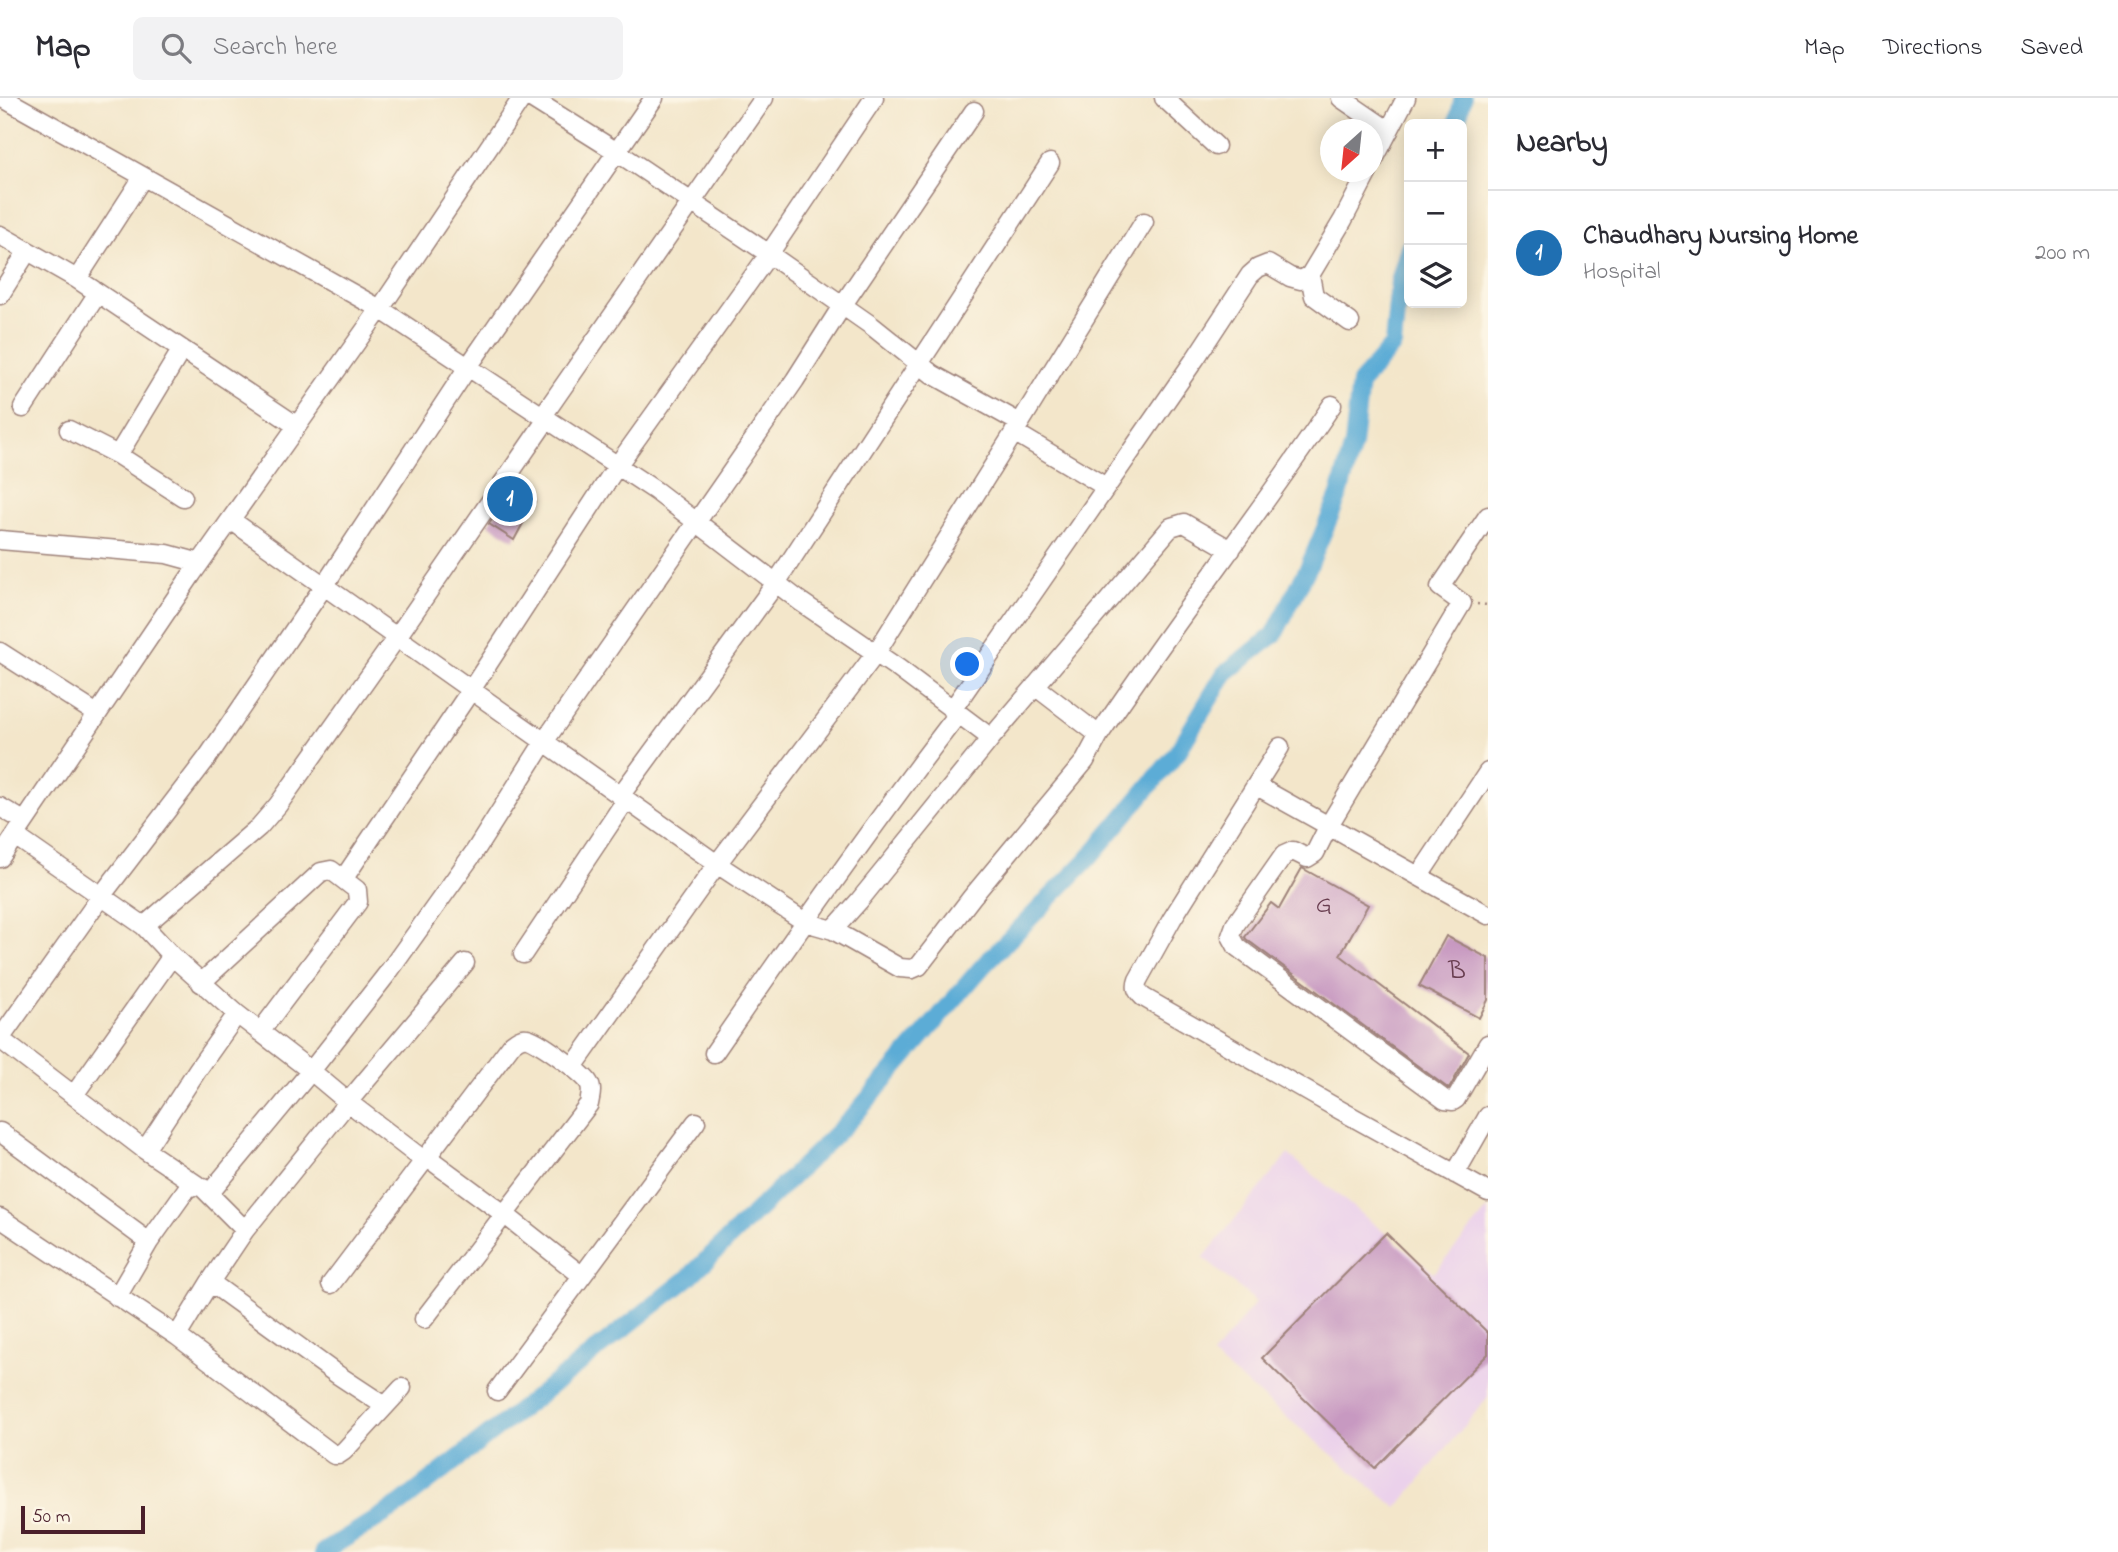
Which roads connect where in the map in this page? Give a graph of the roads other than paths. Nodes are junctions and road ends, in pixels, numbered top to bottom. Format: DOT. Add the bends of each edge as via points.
graph roads {
  1 [pos="3,98"];
  2 [pos="522,98"];
  3 [pos="531,98"];
  4 [pos="654,98"];
  5 [pos="764,98"];
  6 [pos="874,98"];
  7 [pos="1164,98"];
  8 [pos="1341,98"];
  9 [pos="1406,98"];
  10 [pos="974,111"];
  11 [pos="1389,131"];
  12 [pos="1383,143"];
  13 [pos="1216,146"];
  14 [pos="617,152"];
  15 [pos="1050,163"];
  16 [pos="143,177"];
  17 [pos="1363,182"];
  18 [pos="690,201"];
  19 [pos="1144,222"];
  20 [pos="0,235"];
  21 [pos="27,252"];
  22 [pos="769,254"];
  23 [pos="1310,275"];
  24 [pos="77,279"];
  25 [pos="98,293"];
  26 [pos="0,295"];
  27 [pos="842,306"];
  28 [pos="380,309"];
  29 [pos="1350,322"];
  30 [pos="183,349"];
  31 [pos="919,362"];
  32 [pos="468,367"];
  33 [pos="1332,405"];
  34 [pos="23,408"];
  35 [pos="545,418"];
  36 [pos="298,426"];
  37 [pos="1017,428"];
  38 [pos="69,430"];
  39 [pos="118,455"];
  40 [pos="617,466"];
  41 [pos="1106,487"];
  42 [pos="183,497"];
  43 [pos="1488,516"];
  44 [pos="231,520"];
  45 [pos="697,523"];
  46 [pos="0,540"];
  47 [pos="1231,550"];
  48 [pos="200,563"];
  49 [pos="776,583"];
  50 [pos="324,586"];
  51 [pos="397,638"];
  52 [pos="0,652"];
  53 [pos="876,653"];
  54 [pos="1035,686"];
  55 [pos="471,690"];
  56 [pos="955,712"];
  57 [pos="97,714"];
  58 [pos="1099,735"];
  59 [pos="991,738"];
  60 [pos="544,742"];
  61 [pos="1280,747"];
  62 [pos="1488,772"];
  63 [pos="1257,786"];
  64 [pos="623,798"];
  65 [pos="0,807"];
  66 [pos="1329,825"];
  67 [pos="19,829"];
  68 [pos="0,858"];
  69 [pos="717,864"];
  70 [pos="1419,876"];
  71 [pos="344,878"];
  72 [pos="102,895"];
  73 [pos="1488,915"];
  74 [pos="805,922"];
  75 [pos="144,926"];
  76 [pos="833,930"];
  77 [pos="523,954"];
  78 [pos="172,956"];
  79 [pos="465,963"];
  80 [pos="201,983"];
  81 [pos="237,1014"];
  82 [pos="260,1032"];
  83 [pos="1488,1044"];
  84 [pos="714,1053"];
  85 [pos="573,1067"];
  86 [pos="311,1071"];
  87 [pos="74,1095"];
  88 [pos="348,1102"];
  89 [pos="1488,1116"];
  90 [pos="696,1122"];
  91 [pos="0,1132"];
  92 [pos="145,1150"];
  93 [pos="425,1160"];
  94 [pos="1455,1174"];
  95 [pos="203,1189"];
  96 [pos="1488,1192"];
  97 [pos="504,1213"];
  98 [pos="0,1219"];
  99 [pos="245,1230"];
  100 [pos="149,1242"];
  101 [pos="581,1275"];
  102 [pos="210,1282"];
  103 [pos="331,1284"];
  104 [pos="117,1297"];
  105 [pos="424,1319"];
  106 [pos="177,1336"];
  107 [pos="401,1388"];
  108 [pos="497,1391"];
  109 [pos="385,1406"];
  1 -- 16 [label="street"];
  2 -- 28 [label="street"];
  3 -- 14 [label="street"];
  4 -- 14 [label="street"];
  5 -- 18 [label="street"];
  6 -- 22 [label="street"];
  7 -- 13 [label="street"];
  8 -- 11 [label="street"];
  9 -- 11 [label="street"];
  10 -- 27 [label="street"];
  11 -- 12 [label="street"];
  14 -- 18 [label="street"];
  14 -- 32 [label="street"];
  15 -- 31 [label="street"];
  16 -- 24 [label="street"];
  16 -- 28 [label="street"];
  17 -- 23 [label="street"];
  18 -- 22 [label="street"];
  18 -- 35 [label="street"];
  19 -- 37 [label="street"];
  20 -- 21 [label="street"];
  21 -- 24 [label="street"];
  21 -- 26 [label="street"];
  22 -- 27 [label="street"];
  22 -- 40 [label="street"];
  23 -- 29 [label="street" via="1314,296"];
  23 -- 41 [label="street" via="1301,280 1268,264 1250,275"];
  24 -- 25 [label="street"];
  25 -- 30 [label="street"];
  25 -- 34 [label="street"];
  27 -- 31 [label="street"];
  27 -- 45 [label="street"];
  28 -- 32 [label="street"];
  28 -- 36 [label="street"];
  30 -- 36 [label="street"];
  30 -- 39 [label="street"];
  31 -- 37 [label="street"];
  31 -- 49 [label="street"];
  32 -- 35 [label="street"];
  32 -- 50 [label="street"];
  33 -- 47 [label="street"];
  35 -- 40 [label="street"];
  35 -- 51 [label="street"];
  36 -- 44 [label="street"];
  37 -- 41 [label="street"];
  37 -- 53 [label="street"];
  38 -- 39 [label="street"];
  39 -- 42 [label="street"];
  40 -- 45 [label="street"];
  40 -- 55 [label="street"];
  41 -- 56 [label="street"];
  43 -- 66 [label="street" via="1440,587 1462,603"];
  44 -- 48 [label="street"];
  44 -- 50 [label="street"];
  45 -- 49 [label="street"];
  45 -- 60 [label="street"];
  46 -- 48 [label="street" via="167,554"];
  47 -- 54 [label="street" via="1184,523 1171,527"];
  47 -- 58 [label="street"];
  48 -- 57 [label="street"];
  49 -- 53 [label="street"];
  49 -- 64 [label="street"];
  50 -- 51 [label="street"];
  50 -- 72 [label="street" via="207,758"];
  51 -- 55 [label="street"];
  51 -- 75 [label="street" via="278,805"];
  52 -- 57 [label="street"];
  53 -- 56 [label="street"];
  53 -- 69 [label="street"];
  54 -- 58 [label="street"];
  54 -- 59 [label="street"];
  55 -- 60 [label="street"];
  55 -- 71 [label="street"];
  56 -- 59 [label="street"];
  56 -- 74 [label="street"];
  57 -- 67 [label="street"];
  58 -- 76 [label="street" via="1085,761 919,966 900,968"];
  59 -- 76 [label="street"];
  60 -- 64 [label="street"];
  60 -- 86 [label="street" via="459,874"];
  61 -- 63 [label="street"];
  62 -- 70 [label="street"];
  63 -- 66 [label="street"];
  63 -- 94 [label="street" via="1172,919 1138,980 1137,992"];
  64 -- 69 [label="street"];
  64 -- 77 [label="street"];
  65 -- 67 [label="street"];
  66 -- 70 [label="street"];
  66 -- 83 [label="street" via="1315,853 1307,858 1293,851 1284,855 1235,925 1231,936 1237,947 1445,1100 1456,1099"];
  67 -- 68 [label="street"];
  67 -- 72 [label="street"];
  69 -- 74 [label="street"];
  69 -- 85 [label="street"];
  70 -- 73 [label="street"];
  71 -- 80 [label="street" via="331,870 321,872"];
  71 -- 82 [label="street" via="357,890 358,902"];
  72 -- 75 [label="street"];
  72 -- 87 [label="street" via="0,1039"];
  74 -- 76 [label="street"];
  74 -- 84 [label="street"];
  75 -- 78 [label="street"];
  78 -- 80 [label="street"];
  78 -- 87 [label="street"];
  79 -- 88 [label="street"];
  80 -- 81 [label="street"];
  81 -- 82 [label="street"];
  81 -- 92 [label="street"];
  82 -- 86 [label="street"];
  85 -- 93 [label="street" via="535,1041 519,1039"];
  85 -- 97 [label="street" via="589,1082 589,1104"];
  86 -- 88 [label="street"];
  86 -- 95 [label="street"];
  87 -- 92 [label="street"];
  88 -- 93 [label="street"];
  88 -- 99 [label="street"];
  89 -- 94 [label="street"];
  90 -- 101 [label="street"];
  91 -- 100 [label="street"];
  92 -- 95 [label="street"];
  93 -- 97 [label="street"];
  93 -- 103 [label="street"];
  94 -- 96 [label="street"];
  95 -- 99 [label="street"];
  95 -- 100 [label="street" via="191,1186 186,1190"];
  97 -- 101 [label="street"];
  97 -- 105 [label="street"];
  98 -- 104 [label="street"];
  99 -- 102 [label="street"];
  100 -- 104 [label="street"];
  101 -- 108 [label="street"];
  102 -- 106 [label="street"];
  102 -- 109 [label="street"];
  104 -- 106 [label="street"];
  106 -- 109 [label="street" via="334,1455 341,1454"];
  107 -- 109 [label="street"];
}
